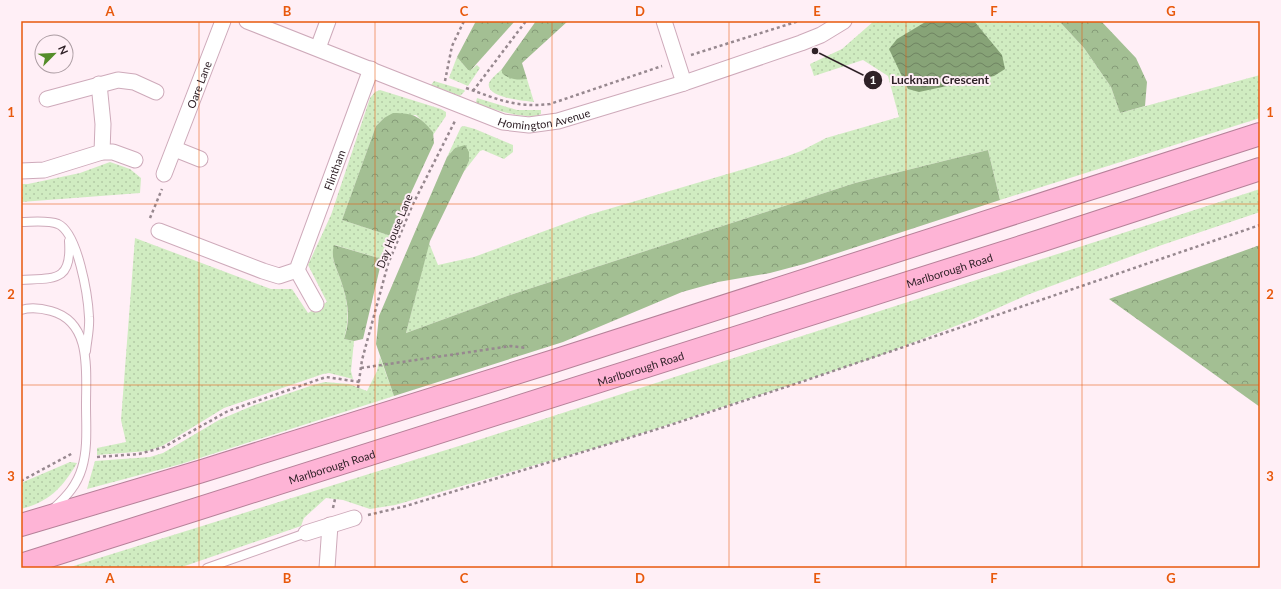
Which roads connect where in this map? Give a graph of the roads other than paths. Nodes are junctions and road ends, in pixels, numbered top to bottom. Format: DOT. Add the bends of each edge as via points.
graph roads {
  1 [pos="223,21"];
  2 [pos="247,21"];
  3 [pos="328,21"];
  4 [pos="664,21"];
  5 [pos="844,21"];
  6 [pos="318,48"];
  7 [pos="370,69"];
  8 [pos="684,83"];
  9 [pos="98,84"];
  10 [pos="156,92"];
  11 [pos="47,99"];
  12 [pos="1260,134"];
  13 [pos="175,149"];
  14 [pos="102,152"];
  15 [pos="200,159"];
  16 [pos="134,160"];
  17 [pos="1260,169"];
  18 [pos="21,172"];
  19 [pos="164,174"];
  20 [pos="21,222"];
  21 [pos="159,231"];
  22 [pos="68,235"];
  23 [pos="297,270"];
  24 [pos="21,280"];
  25 [pos="316,304"];
  26 [pos="21,310"];
  27 [pos="86,357"];
  28 [pos="354,518"];
  29 [pos="31,523"];
  30 [pos="330,525"];
  31 [pos="306,532"];
  32 [pos="21,565"];
  33 [pos="207,568"];
  34 [pos="327,568"];
  1 -- 13 [label="street, Oare Lane"];
  2 -- 6 [label="street, Homington Avenue"];
  3 -- 6 [label="street"];
  4 -- 8 [label="street"];
  5 -- 8 [label="street, Homington Avenue" via="801,43"];
  6 -- 7 [label="street, Homington Avenue"];
  7 -- 8 [label="street, Homington Avenue" via="511,124 558,121"];
  7 -- 23 [label="street, Flintham"];
  9 -- 10 [label="street" via="127,80"];
  9 -- 11 [label="street"];
  9 -- 14 [label="street" via="103,124"];
  12 -- 29 [label="highway" via="554,361"];
  13 -- 15 [label="street"];
  13 -- 19 [label="street, Oare Lane"];
  14 -- 16 [label="street" via="113,152"];
  14 -- 18 [label="street" via="44,170"];
  17 -- 32 [label="highway, Marlborough Road"];
  20 -- 22 [label="lane" via="57,224"];
  21 -- 23 [label="street" via="279,276"];
  22 -- 24 [label="lane" via="69,260 65,272 57,277"];
  22 -- 27 [label="lane" via="80,266 87,302 89,320"];
  23 -- 25 [label="street"];
  26 -- 27 [label="lane" via="37,307 67,318 80,335"];
  27 -- 29 [label="lane" via="84,458 76,482 67,496"];
  28 -- 30 [label="street"];
  30 -- 31 [label="street"];
  30 -- 34 [label="street"];
  31 -- 33 [label="lane"];
}
